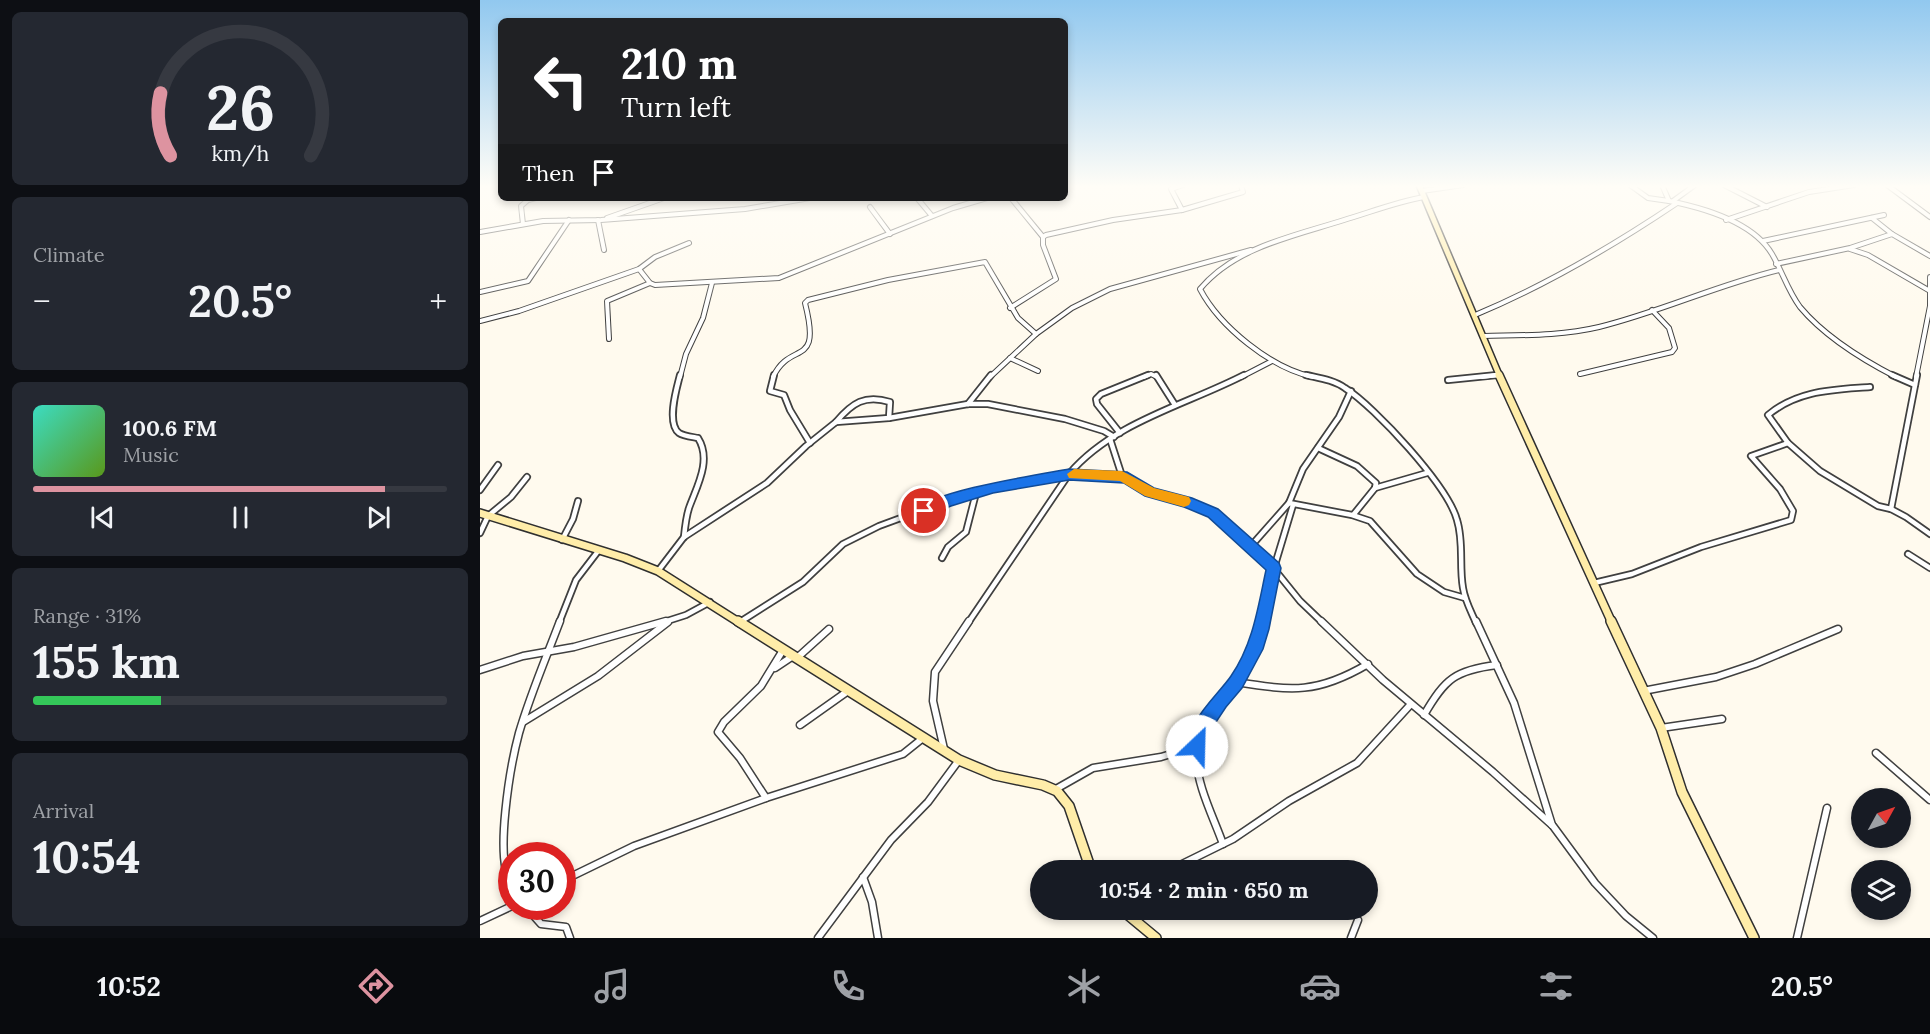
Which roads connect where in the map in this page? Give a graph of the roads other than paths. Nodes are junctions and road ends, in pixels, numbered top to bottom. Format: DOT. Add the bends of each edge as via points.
graph roads {
  1 [pos="497,229"];
  2 [pos="563,229"];
  3 [pos="601,229"];
  4 [pos="886,229"];
  5 [pos="902,229"];
  6 [pos="1036,229"];
  7 [pos="1064,229"];
  8 [pos="1312,229"];
  9 [pos="1437,229"];
  10 [pos="1637,229"];
  11 [pos="1745,229"];
  12 [pos="1821,229"];
  13 [pos="1885,229"];
  14 [pos="480,232"];
  15 [pos="890,234"];
  16 [pos="1892,234"];
  17 [pos="1043,237"];
  18 [pos="1763,241"];
  19 [pos="689,243"];
  20 [pos="1268,244"];
  21 [pos="1847,248"];
  22 [pos="604,250"];
  23 [pos="1930,256"];
  24 [pos="1776,264"];
  25 [pos="639,269"];
  26 [pos="1779,270"];
  27 [pos="1930,277"];
  28 [pos="650,283"];
  29 [pos="712,283"];
  30 [pos="1930,291"];
  31 [pos="480,292"];
  32 [pos="1011,308"];
  33 [pos="1652,310"];
  34 [pos="1475,315"];
  35 [pos="480,321"];
  36 [pos="1036,334"];
  37 [pos="1484,336"];
  38 [pos="609,339"];
  39 [pos="1010,358"];
  40 [pos="1272,361"];
  41 [pos="1038,371"];
  42 [pos="1580,374"];
  43 [pos="1499,375"];
  44 [pos="1448,380"];
  45 [pos="1915,385"];
  46 [pos="1870,387"];
  47 [pos="1351,391"];
  48 [pos="968,404"];
  49 [pos="1175,405"];
  50 [pos="889,418"];
  51 [pos="836,422"];
  52 [pos="1120,433"];
  53 [pos="1112,438"];
  54 [pos="810,443"];
  55 [pos="1788,443"];
  56 [pos="1318,448"];
  57 [pos="498,465"];
  58 [pos="1427,473"];
  59 [pos="1069,474"];
  60 [pos="1122,476"];
  61 [pos="527,477"];
  62 [pos="1375,488"];
  63 [pos="480,490"];
  64 [pos="976,493"];
  65 [pos="578,501"];
  66 [pos="1291,504"];
  67 [pos="1891,509"];
  68 [pos="1354,514"];
  69 [pos="484,515"];
  70 [pos="480,533"];
  71 [pos="1930,534"];
  72 [pos="684,537"];
  73 [pos="562,540"];
  74 [pos="1251,546"];
  75 [pos="599,550"];
  76 [pos="1908,554"];
  77 [pos="942,558"];
  78 [pos="1274,568"];
  79 [pos="1930,568"];
  80 [pos="658,571"];
  81 [pos="1594,583"];
  82 [pos="1465,598"];
  83 [pos="710,602"];
  84 [pos="670,621"];
  85 [pos="740,622"];
  86 [pos="1838,628"];
  87 [pos="830,629"];
  88 [pos="783,650"];
  89 [pos="549,651"];
  90 [pos="795,657"];
  91 [pos="1368,664"];
  92 [pos="1497,665"];
  93 [pos="772,669"];
  94 [pos="480,670"];
  95 [pos="1236,682"];
  96 [pos="848,691"];
  97 [pos="1643,691"];
  98 [pos="1411,704"];
  99 [pos="1424,715"];
  100 [pos="1722,719"];
  101 [pos="523,722"];
  102 [pos="800,725"];
  103 [pos="1660,728"];
  104 [pos="923,738"];
  105 [pos="1197,746"];
  106 [pos="944,752"];
  107 [pos="1876,753"];
  108 [pos="959,760"];
  109 [pos="1055,789"];
  110 [pos="766,798"];
  111 [pos="1930,800"];
  112 [pos="1827,808"];
  113 [pos="1553,826"];
  114 [pos="502,842"];
  115 [pos="1223,844"];
  116 [pos="1088,860"];
  117 [pos="1190,860"];
  118 [pos="576,874"];
  119 [pos="863,877"];
  120 [pos="498,913"];
  121 [pos="535,920"];
  122 [pos="1134,920"];
  123 [pos="1358,920"];
  124 [pos="480,921"];
  125 [pos="570,938"];
  126 [pos="818,938"];
  127 [pos="878,938"];
  128 [pos="1156,938"];
  129 [pos="1351,938"];
  130 [pos="1653,938"];
  131 [pos="1754,938"];
  132 [pos="1797,938"];
  1 -- 14 [label="street"];
  2 -- 31 [label="street" via="528,281"];
  3 -- 22 [label="street"];
  4 -- 15 [label="street"];
  5 -- 15 [label="street"];
  6 -- 17 [label="street"];
  7 -- 17 [label="street"];
  8 -- 20 [label="street"];
  9 -- 34 [label="main road"];
  10 -- 34 [label="street" via="1513,301"];
  11 -- 18 [label="street"];
  12 -- 18 [label="street"];
  13 -- 16 [label="street"];
  15 -- 29 [label="street" via="778,278"];
  16 -- 21 [label="street"];
  16 -- 23 [label="street"];
  17 -- 32 [label="street" via="1056,279"];
  18 -- 24 [label="street"];
  19 -- 25 [label="street"];
  20 -- 36 [label="street" via="1110,289 1072,308"];
  20 -- 40 [label="street" via="1216,271 1200,289 1213,308"];
  21 -- 24 [label="street"];
  21 -- 30 [label="street"];
  24 -- 26 [label="street"];
  25 -- 28 [label="street"];
  25 -- 35 [label="street"];
  26 -- 33 [label="street"];
  26 -- 45 [label="street" via="1798,303 1825,330 1883,371"];
  27 -- 30 [label="street"];
  28 -- 29 [label="street"];
  28 -- 38 [label="street" via="607,301"];
  29 -- 72 [label="street" via="672,404 676,429 698,438 703,446 703,471 688,511"];
  30 -- 45 [label="street"];
  32 -- 36 [label="street"];
  32 -- 54 [label="street" via="985,262 808,300 805,303 810,341 807,348 780,366 773,375 770,391 784,395"];
  33 -- 37 [label="street" via="1596,328"];
  33 -- 42 [label="street" via="1669,328 1675,348 1672,352"];
  34 -- 37 [label="main road"];
  36 -- 39 [label="street"];
  37 -- 43 [label="main road"];
  39 -- 41 [label="street"];
  39 -- 48 [label="street"];
  40 -- 47 [label="street"];
  40 -- 49 [label="street"];
  43 -- 44 [label="street"];
  43 -- 81 [label="main road"];
  45 -- 67 [label="street"];
  46 -- 55 [label="street" via="1818,391 1772,411 1769,419"];
  47 -- 56 [label="street"];
  47 -- 58 [label="street"];
  48 -- 50 [label="street"];
  48 -- 53 [label="street" via="998,405 1065,419 1104,431"];
  49 -- 52 [label="street"];
  49 -- 52 [label="street" via="1156,375 1151,374 1101,394 1097,404"];
  50 -- 51 [label="street"];
  50 -- 51 [label="street" via="890,402 862,399 851,404"];
  51 -- 54 [label="street"];
  52 -- 53 [label="street"];
  53 -- 59 [label="street" via="1081,460"];
  53 -- 60 [label="street"];
  54 -- 72 [label="street" via="767,483"];
  55 -- 67 [label="street" via="1835,481 1878,506"];
  55 -- 81 [label="street" via="1751,456 1789,501 1791,520 1701,547 1632,574"];
  56 -- 62 [label="street" via="1360,468 1373,479"];
  56 -- 66 [label="street" via="1303,470"];
  57 -- 63 [label="street"];
  58 -- 62 [label="street"];
  58 -- 82 [label="street" via="1455,511"];
  59 -- 60 [label="street"];
  59 -- 64 [label="street"];
  59 -- 106 [label="street" via="935,672 933,699"];
  60 -- 74 [label="street" via="1150,492 1204,508"];
  61 -- 69 [label="street" via="511,497"];
  62 -- 68 [label="street"];
  64 -- 77 [label="street" via="966,532 948,547"];
  64 -- 85 [label="street" via="856,536 803,582"];
  65 -- 73 [label="street"];
  66 -- 68 [label="street"];
  66 -- 74 [label="street"];
  66 -- 78 [label="street"];
  67 -- 71 [label="street"];
  68 -- 82 [label="street" via="1379,529 1419,576 1449,595"];
  69 -- 70 [label="street"];
  69 -- 73 [label="main road"];
  72 -- 80 [label="street"];
  73 -- 75 [label="main road"];
  74 -- 78 [label="street"];
  75 -- 80 [label="main road"];
  75 -- 89 [label="street" via="576,580"];
  76 -- 79 [label="street"];
  78 -- 91 [label="street" via="1300,601"];
  78 -- 95 [label="street" via="1255,649"];
  80 -- 83 [label="main road"];
  81 -- 97 [label="main road"];
  82 -- 92 [label="street"];
  83 -- 84 [label="street"];
  83 -- 85 [label="main road"];
  84 -- 89 [label="street"];
  84 -- 101 [label="street" via="629,655"];
  85 -- 88 [label="main road"];
  86 -- 97 [label="street" via="1716,677"];
  87 -- 90 [label="street"];
  88 -- 90 [label="main road"];
  88 -- 93 [label="street"];
  89 -- 94 [label="street" via="505,660"];
  89 -- 101 [label="street"];
  90 -- 93 [label="street"];
  90 -- 96 [label="main road"];
  91 -- 95 [label="street" via="1350,676 1306,690"];
  91 -- 98 [label="street"];
  92 -- 99 [label="street" via="1460,670 1450,677"];
  92 -- 113 [label="street" via="1514,703"];
  93 -- 110 [label="street" via="718,732"];
  95 -- 105 [label="street" via="1202,728"];
  96 -- 102 [label="street"];
  96 -- 104 [label="main road"];
  97 -- 103 [label="main road"];
  98 -- 99 [label="street"];
  98 -- 115 [label="street" via="1357,764 1289,801"];
  99 -- 113 [label="street"];
  100 -- 103 [label="street"];
  101 -- 114 [label="street"];
  103 -- 131 [label="main road" via="1682,792"];
  104 -- 106 [label="main road"];
  104 -- 110 [label="street" via="903,754"];
  105 -- 109 [label="street" via="1162,757 1094,767"];
  105 -- 115 [label="street" via="1202,787"];
  106 -- 108 [label="main road"];
  107 -- 111 [label="street"];
  108 -- 109 [label="main road" via="982,772"];
  108 -- 119 [label="street"];
  109 -- 116 [label="main road" via="1069,806"];
  110 -- 118 [label="street" via="634,846"];
  112 -- 132 [label="street"];
  113 -- 130 [label="street" via="1595,883"];
  115 -- 117 [label="street"];
  119 -- 126 [label="street"];
  119 -- 127 [label="street"];
  120 -- 124 [label="street"];
  121 -- 125 [label="street" via="545,928 558,924 566,927"];
  122 -- 128 [label="main road"];
  123 -- 129 [label="street"];
}
